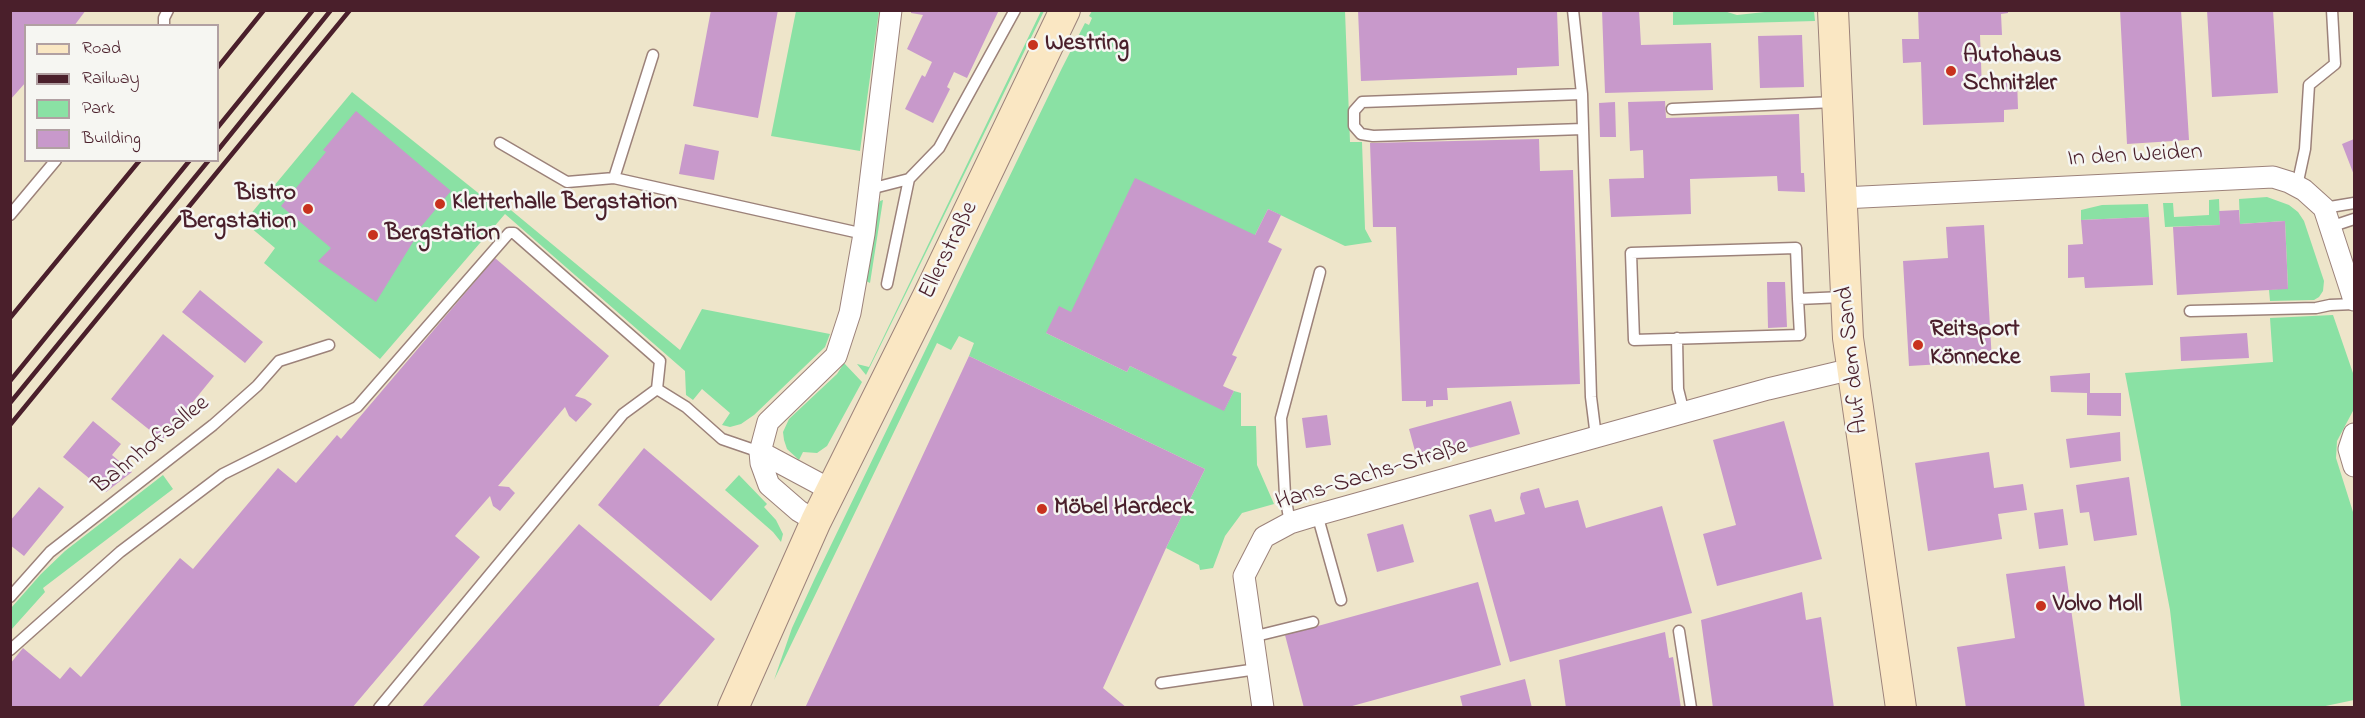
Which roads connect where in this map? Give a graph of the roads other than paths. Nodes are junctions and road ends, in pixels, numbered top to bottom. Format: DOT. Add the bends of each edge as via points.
graph roads {
  1 [pos="891,10"];
  2 [pos="1015,10"];
  3 [pos="1065,10"];
  4 [pos="1573,10"];
  5 [pos="1833,10"];
  6 [pos="2332,10"];
  7 [pos="653,54"];
  8 [pos="1582,94"];
  9 [pos="1838,102"];
  10 [pos="1672,109"];
  11 [pos="1583,129"];
  12 [pos="500,143"];
  13 [pos="54,162"];
  14 [pos="614,178"];
  15 [pos="909,179"];
  16 [pos="2297,186"];
  17 [pos="870,189"];
  18 [pos="1842,198"];
  19 [pos="2355,203"];
  20 [pos="10,215"];
  21 [pos="2327,218"];
  22 [pos="2355,219"];
  23 [pos="864,234"];
  24 [pos="1320,272"];
  25 [pos="887,284"];
  26 [pos="1846,297"];
  27 [pos="1798,299"];
  28 [pos="2355,302"];
  29 [pos="2190,311"];
  30 [pos="1677,339"];
  31 [pos="329,345"];
  32 [pos="1852,369"];
  33 [pos="657,389"];
  34 [pos="1684,413"];
  35 [pos="2355,434"];
  36 [pos="1596,437"];
  37 [pos="760,452"];
  38 [pos="2355,466"];
  39 [pos="831,490"];
  40 [pos="1317,514"];
  41 [pos="816,521"];
  42 [pos="1290,523"];
  43 [pos="10,597"];
  44 [pos="1341,600"];
  45 [pos="1312,622"];
  46 [pos="1679,631"];
  47 [pos="1252,637"];
  48 [pos="10,650"];
  49 [pos="1257,669"];
  50 [pos="1161,683"];
  51 [pos="379,708"];
  52 [pos="733,708"];
  53 [pos="1263,708"];
  54 [pos="1691,708"];
  55 [pos="1901,708"];
  1 -- 17 [label="street"];
  2 -- 15 [label="lane" via="939,148"];
  3 -- 39 [label="main road, Ellerstraße"];
  4 -- 8 [label="lane"];
  5 -- 9 [label="main road, Auf dem Sand"];
  6 -- 16 [label="lane" via="2335,64 2309,85 2305,149"];
  7 -- 14 [label="lane"];
  8 -- 11 [label="lane"];
  8 -- 11 [label="lane" via="1362,102 1354,111 1354,126 1361,134 1373,136"];
  9 -- 10 [label="lane"];
  9 -- 18 [label="main road, Auf dem Sand"];
  11 -- 36 [label="lane" via="1591,397"];
  12 -- 14 [label="lane" via="567,182"];
  13 -- 20 [label="lane"];
  14 -- 23 [label="lane"];
  15 -- 17 [label="lane"];
  15 -- 25 [label="lane"];
  16 -- 18 [label="street, In den Weiden" via="2273,177 2250,177"];
  16 -- 21 [label="street, In den Weiden"];
  17 -- 23 [label="street"];
  18 -- 26 [label="main road, Auf dem Sand"];
  19 -- 21 [label="lane"];
  21 -- 22 [label="lane"];
  21 -- 28 [label="street"];
  23 -- 37 [label="street" via="850,313 836,356 768,422"];
  24 -- 42 [label="lane" via="1281,418"];
  26 -- 27 [label="lane"];
  26 -- 32 [label="main road, Auf dem Sand"];
  27 -- 30 [label="lane" via="1800,335"];
  27 -- 30 [label="lane" via="1796,248 1631,253 1634,340"];
  28 -- 29 [label="lane" via="2316,308"];
  30 -- 34 [label="lane" via="1678,389"];
  31 -- 43 [label="lane, Bahnhofsallee" via="279,361 213,425 50,552"];
  32 -- 34 [label="street, Hans-Sachs-Straße"];
  32 -- 55 [label="main road, Auf dem Sand"];
  33 -- 37 [label="lane" via="686,407 722,439"];
  33 -- 48 [label="lane" via="660,361 514,233 509,233 357,406 223,474 120,552"];
  33 -- 51 [label="lane" via="623,414"];
  34 -- 36 [label="street, Hans-Sachs-Straße"];
  35 -- 38 [label="street" via="2349,449"];
  36 -- 40 [label="street, Hans-Sachs-Straße"];
  37 -- 39 [label="street"];
  37 -- 41 [label="street" via="769,485"];
  39 -- 41 [label="main road, Ellerstraße"];
  40 -- 42 [label="street, Hans-Sachs-Straße"];
  40 -- 44 [label="lane"];
  41 -- 52 [label="main road, Ellerstraße"];
  42 -- 47 [label="street, Hans-Sachs-Straße" via="1264,537 1244,576"];
  45 -- 47 [label="lane"];
  46 -- 54 [label="lane"];
  47 -- 49 [label="street, Hans-Sachs-Straße"];
  49 -- 50 [label="lane"];
  49 -- 53 [label="street, Hans-Sachs-Straße"];
}
